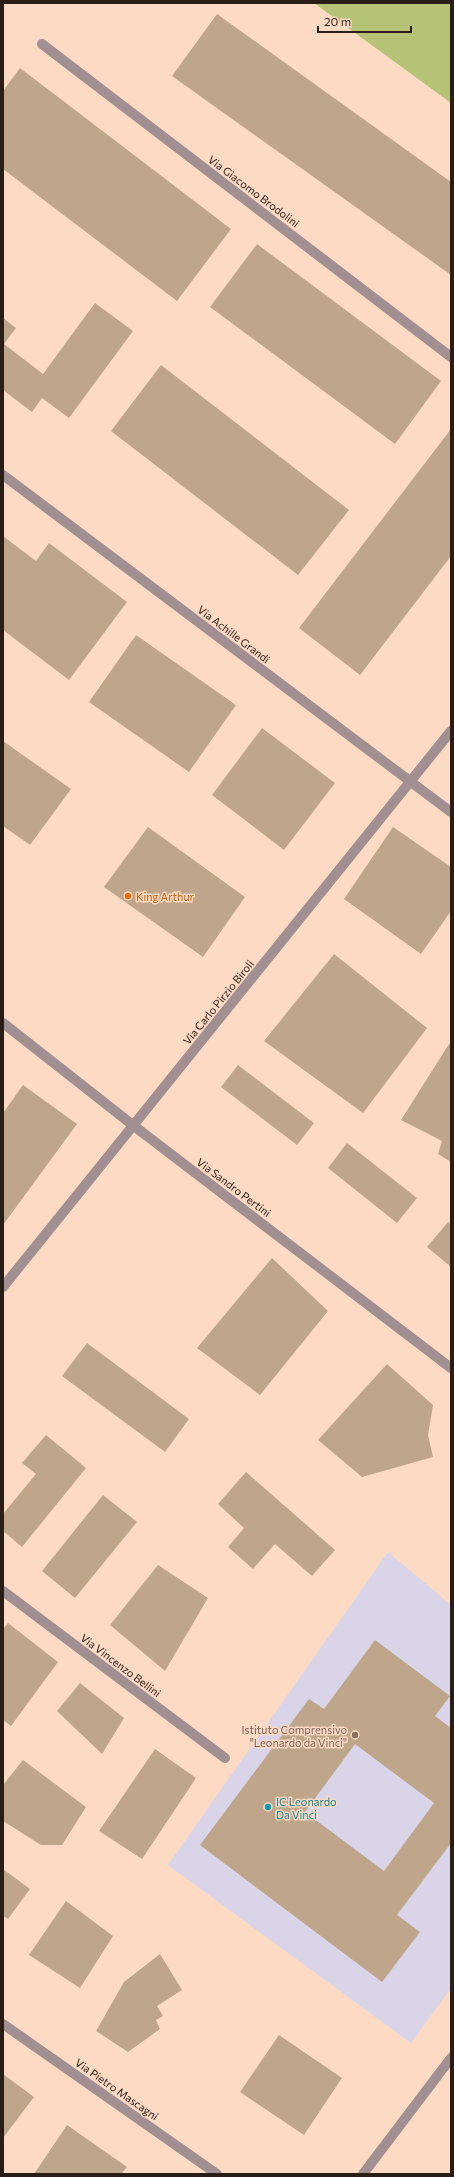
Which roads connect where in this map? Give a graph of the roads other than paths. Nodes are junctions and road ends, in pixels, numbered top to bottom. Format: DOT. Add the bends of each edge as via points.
graph roads {
  1 [pos="42,44"];
  2 [pos="451,357"];
  3 [pos="3,475"];
  4 [pos="451,731"];
  5 [pos="410,782"];
  6 [pos="451,812"];
  7 [pos="3,1023"];
  8 [pos="134,1126"];
  9 [pos="3,1287"];
  10 [pos="451,1368"];
  11 [pos="3,1591"];
  12 [pos="225,1758"];
  13 [pos="3,2024"];
  14 [pos="451,2058"];
  15 [pos="217,2174"];
  16 [pos="363,2174"];
  1 -- 2 [label="street, Via Giacomo Brodolini"];
  3 -- 5 [label="street, Via Achille Grandi"];
  4 -- 5 [label="street, Via Carlo Pirzio Biroli"];
  5 -- 6 [label="street, Via Achille Grandi"];
  5 -- 8 [label="street, Via Carlo Pirzio Biroli"];
  7 -- 8 [label="street, Via Sandro Pertini"];
  8 -- 9 [label="street, Via Carlo Pirzio Biroli"];
  8 -- 10 [label="street, Via Sandro Pertini"];
  11 -- 12 [label="street, Via Vincenzo Bellini"];
  13 -- 15 [label="street, Via Pietro Mascagni"];
  14 -- 16 [label="street"];
}
